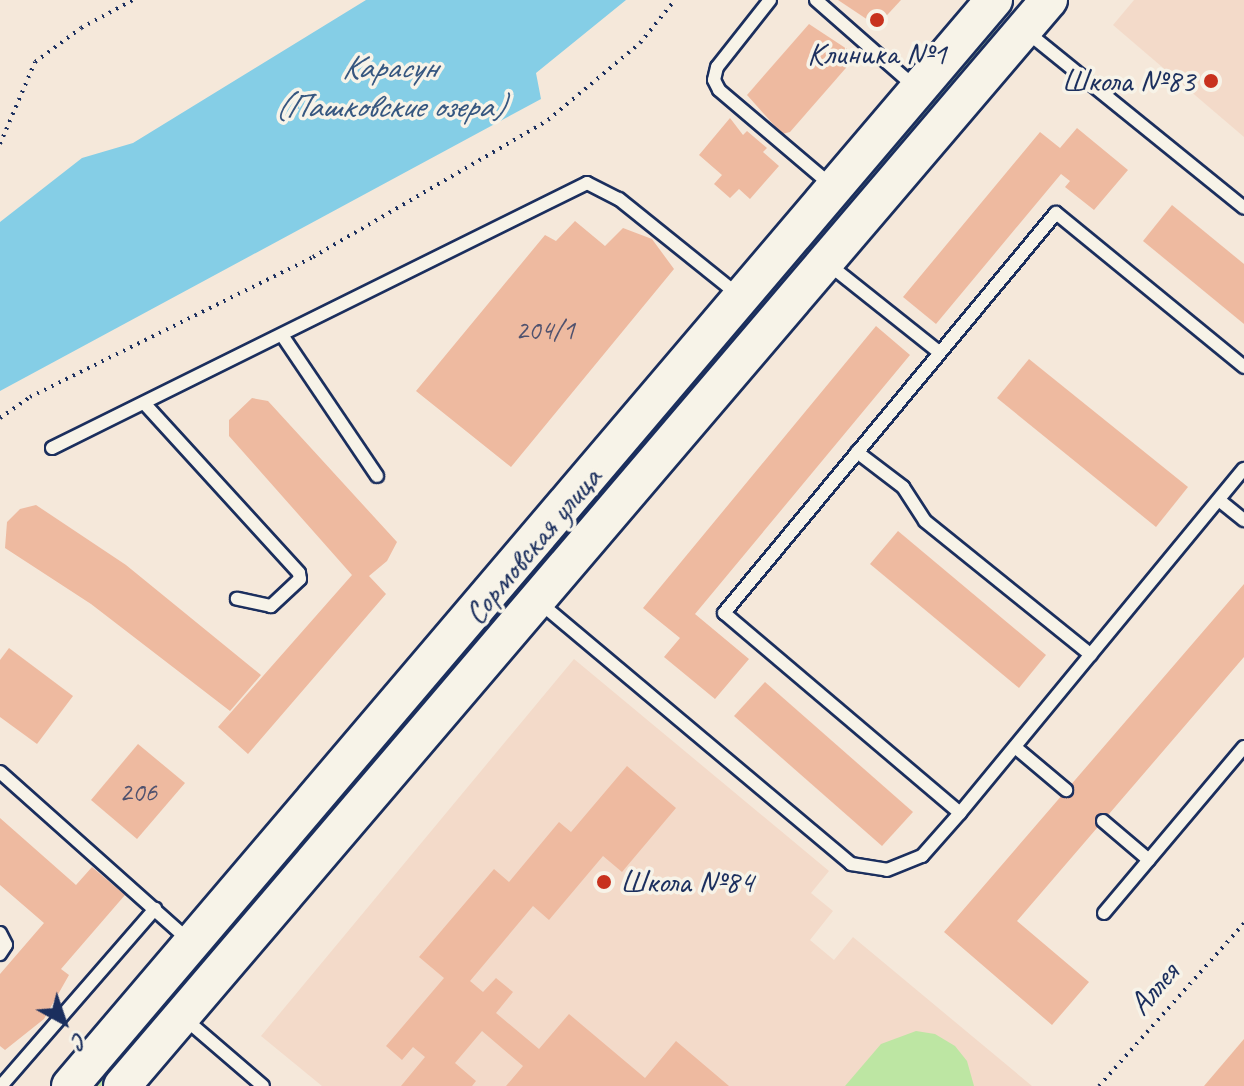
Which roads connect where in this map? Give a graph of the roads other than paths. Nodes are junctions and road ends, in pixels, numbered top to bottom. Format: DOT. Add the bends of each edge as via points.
graph roads {
  1 [pos="770,0"];
  2 [pos="816,0"];
  3 [pos="1049,0"];
  4 [pos="993,1"];
  5 [pos="1025,30"];
  6 [pos="917,89"];
  7 [pos="834,188"];
  8 [pos="1244,208"];
  9 [pos="825,261"];
  10 [pos="742,298"];
  11 [pos="282,335"];
  12 [pos="939,352"];
  13 [pos="1244,367"];
  14 [pos="144,403"];
  15 [pos="52,448"];
  16 [pos="857,452"];
  17 [pos="628,464"];
  18 [pos="1244,469"];
  19 [pos="377,476"];
  20 [pos="1219,500"];
  21 [pos="1244,520"];
  22 [pos="237,599"];
  23 [pos="538,601"];
  24 [pos="1091,655"];
  25 [pos="374,734"];
  26 [pos="1015,747"];
  27 [pos="1244,747"];
  28 [pos="403,758"];
  29 [pos="0,772"];
  30 [pos="1066,790"];
  31 [pos="960,813"];
  32 [pos="1103,821"];
  33 [pos="1149,860"];
  34 [pos="155,909"];
  35 [pos="1104,913"];
  36 [pos="0,933"];
  37 [pos="193,943"];
  38 [pos="0,954"];
  39 [pos="182,1016"];
  40 [pos="1,1086"];
  41 [pos="70,1086"];
  42 [pos="122,1086"];
  43 [pos="263,1086"];
  1 -- 7 [label="lane" via="717,67 714,80 719,90"];
  2 -- 6 [label="lane"];
  3 -- 5 [label="main road, Сормовская улица"];
  4 -- 5 [label="main road, Сормовская улица"];
  4 -- 6 [label="main road, Сормовская улица"];
  5 -- 8 [label="lane"];
  5 -- 9 [label="main road, Сормовская улица"];
  6 -- 7 [label="main road, Сормовская улица"];
  7 -- 10 [label="main road, Сормовская улица"];
  9 -- 12 [label="lane"];
  9 -- 17 [label="main road, Сормовская улица"];
  10 -- 11 [label="lane" via="619,199 587,183"];
  10 -- 17 [label="main road, Сормовская улица"];
  11 -- 14 [label="lane"];
  11 -- 19 [label="lane"];
  12 -- 13 [label="lane" via="1056,213"];
  12 -- 16 [label="lane"];
  14 -- 15 [label="lane"];
  14 -- 22 [label="lane" via="299,573 300,579 271,606"];
  16 -- 24 [label="lane" via="903,487 925,521"];
  16 -- 31 [label="lane" via="724,613"];
  17 -- 23 [label="main road, Сормовская улица"];
  17 -- 25 [label="main road, Сормовская улица"];
  18 -- 20 [label="lane"];
  20 -- 21 [label="lane"];
  20 -- 24 [label="lane"];
  23 -- 28 [label="main road, Сормовская улица"];
  23 -- 31 [label="lane" via="851,864 887,870 922,856"];
  24 -- 26 [label="lane"];
  25 -- 28 [label="main road"];
  25 -- 37 [label="main road, Сормовская улица"];
  26 -- 30 [label="lane"];
  26 -- 31 [label="lane"];
  27 -- 33 [label="lane"];
  28 -- 39 [label="main road, Сормовская улица"];
  29 -- 34 [label="lane"];
  32 -- 33 [label="lane"];
  33 -- 35 [label="lane"];
  34 -- 37 [label="lane"];
  34 -- 40 [label="lane"];
  36 -- 38 [label="lane" via="6,945"];
  37 -- 41 [label="main road, Сормовская улица"];
  39 -- 42 [label="main road, Сормовская улица"];
  39 -- 43 [label="lane"];
}
